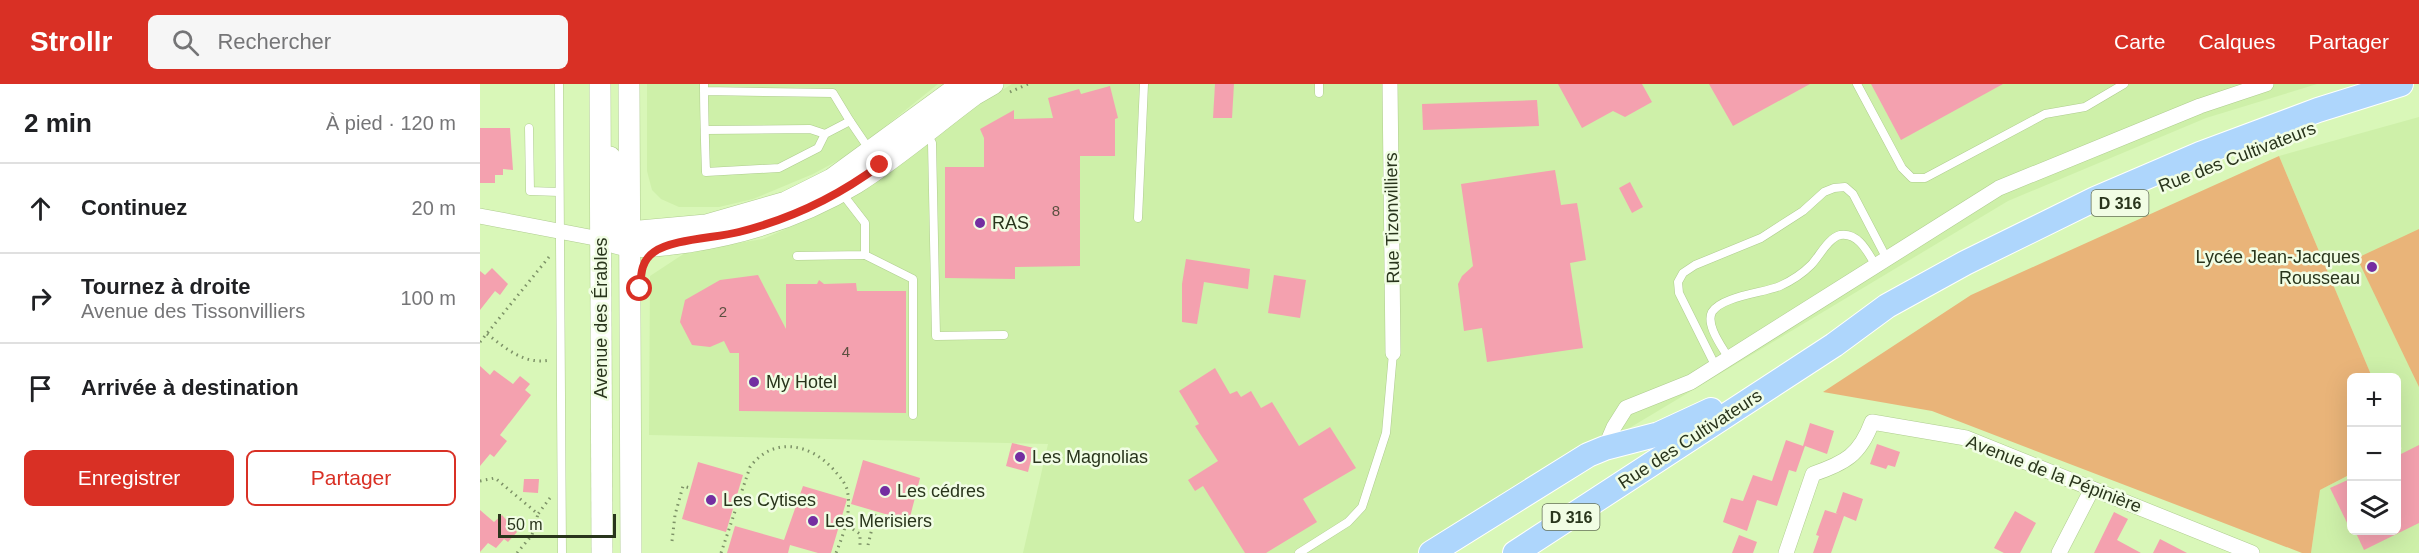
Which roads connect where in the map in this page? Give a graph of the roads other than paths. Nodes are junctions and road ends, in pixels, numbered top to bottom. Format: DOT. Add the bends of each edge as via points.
graph roads {
  1 [pos="559,84"];
  2 [pos="600,84"];
  3 [pos="629,84"];
  4 [pos="962,84"];
  5 [pos="993,84"];
  6 [pos="1144,84"];
  7 [pos="1390,84"];
  8 [pos="1857,84"];
  9 [pos="2124,84"];
  10 [pos="2266,84"];
  11 [pos="2402,84"];
  12 [pos="704,87"];
  13 [pos="2419,93"];
  14 [pos="850,121"];
  15 [pos="920,125"];
  16 [pos="529,128"];
  17 [pos="705,130"];
  18 [pos="825,134"];
  19 [pos="875,158"];
  20 [pos="836,185"];
  21 [pos="559,192"];
  22 [pos="480,216"];
  23 [pos="1138,218"];
  24 [pos="559,230"];
  25 [pos="619,238"];
  26 [pos="666,245"];
  27 [pos="865,255"];
  28 [pos="797,256"];
  29 [pos="1882,262"];
  30 [pos="1004,335"];
  31 [pos="1834,345"];
  32 [pos="1394,352"];
  33 [pos="629,358"];
  34 [pos="1808,362"];
  35 [pos="1722,363"];
  36 [pos="913,415"];
  37 [pos="1605,448"];
  38 [pos="1626,481"];
  39 [pos="2092,489"];
  40 [pos="2248,552"];
  41 [pos="562,553"];
  42 [pos="602,553"];
  43 [pos="631,553"];
  44 [pos="1299,553"];
  45 [pos="1431,553"];
  46 [pos="1515,553"];
  47 [pos="1522,553"];
  48 [pos="1786,553"];
  49 [pos="2059,553"];
  1 -- 21 [label="lane"];
  2 -- 25 [label="street, Avenue des Érables" via="600,126"];
  3 -- 25 [label="street, Avenue des Érables"];
  4 -- 15 [label="street"];
  5 -- 15 [label="street"];
  6 -- 23 [label="lane"];
  7 -- 32 [label="street, Rue Tizonvilliers"];
  8 -- 9 [label="lane" via="1902,168 1912,178 1925,178 2045,114 2085,107"];
  10 -- 29 [label="street" via="2200,106 1999,188"];
  11 -- 31 [label="main road, Rue des Cultivateurs / D 316" via="2256,132 2095,199 1887,306"];
  12 -- 14 [label="lane" via="833,93"];
  12 -- 17 [label="lane"];
  13 -- 31 [label="main road, Rue des Cultivateurs / D 316" via="2256,147 2109,208"];
  14 -- 18 [label="lane"];
  14 -- 19 [label="lane"];
  15 -- 19 [label="street"];
  15 -- 30 [label="lane" via="932,143 936,336"];
  16 -- 21 [label="lane" via="530,191"];
  17 -- 18 [label="lane" via="810,129"];
  17 -- 18 [label="lane" via="706,172 779,168 818,148"];
  19 -- 20 [label="street"];
  20 -- 25 [label="street" via="706,225"];
  20 -- 26 [label="street" via="814,206 769,223"];
  20 -- 27 [label="lane" via="865,223"];
  21 -- 24 [label="lane"];
  22 -- 24 [label="street"];
  24 -- 25 [label="street"];
  24 -- 41 [label="lane"];
  25 -- 26 [label="street"];
  25 -- 33 [label="street, Avenue des Érables"];
  25 -- 33 [label="street" via="611,253 613,308"];
  25 -- 42 [label="street, Avenue des Érables"];
  26 -- 33 [label="street" via="642,266 638,316"];
  27 -- 28 [label="lane"];
  27 -- 36 [label="lane" via="913,279"];
  29 -- 35 [label="street"];
  29 -- 35 [label="lane" via="1860,241 1840,236 1811,265 1780,286 1722,304 1710,318"];
  29 -- 35 [label="lane" via="1852,194 1845,187 1824,192 1761,238 1695,265 1683,273 1678,282 1679,293"];
  31 -- 34 [label="main road, Rue des Cultivateurs / D 316"];
  32 -- 44 [label="lane" via="1386,433 1362,507 1348,522"];
  33 -- 43 [label="street, Avenue des Érables"];
  34 -- 37 [label="main road" via="1678,426"];
  34 -- 38 [label="main road, Rue des Cultivateurs / D 316"];
  35 -- 37 [label="street" via="1691,382 1626,408"];
  37 -- 45 [label="main road"];
  38 -- 46 [label="main road, Rue des Cultivateurs / D 316"];
  38 -- 47 [label="main road"];
  39 -- 40 [label="street, Avenue de la Pépinière"];
  39 -- 48 [label="street, Avenue de la Pépinière" via="1966,438 1872,422 1855,454 1839,465 1813,474"];
  39 -- 49 [label="street"];
}
